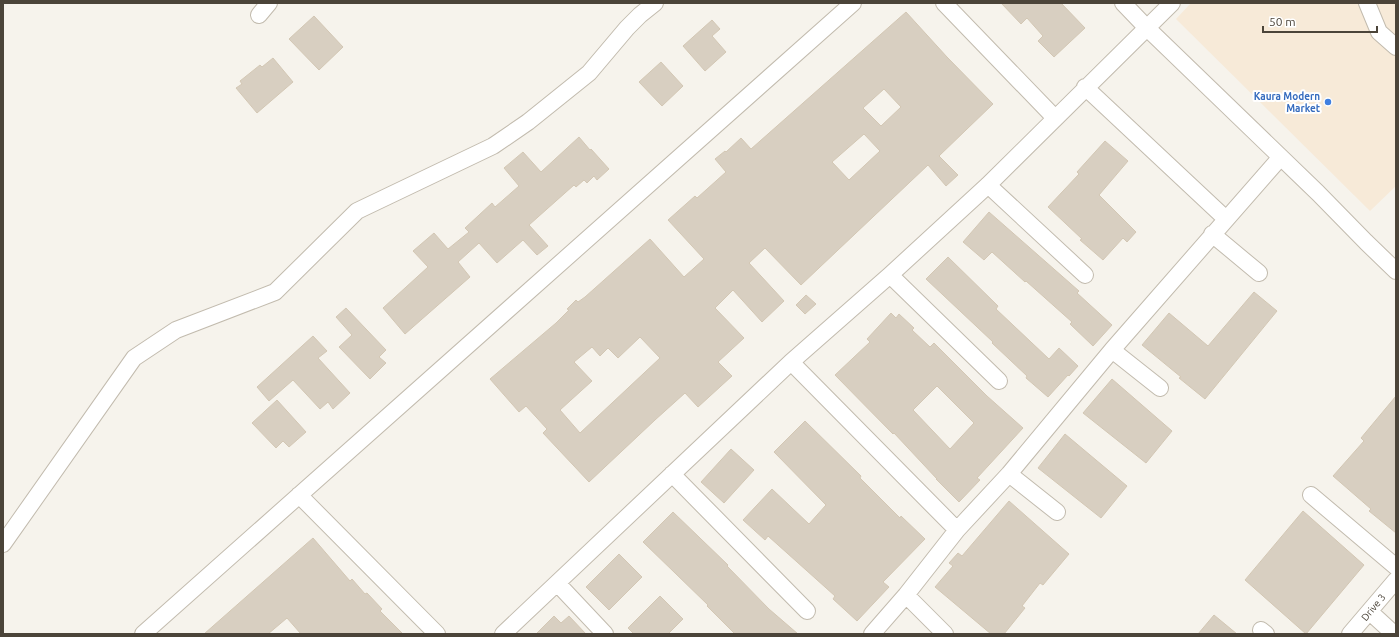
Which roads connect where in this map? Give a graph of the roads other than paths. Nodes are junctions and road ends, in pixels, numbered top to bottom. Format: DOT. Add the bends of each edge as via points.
graph roads {
  1 [pos="655,3"];
  2 [pos="854,3"];
  3 [pos="944,3"];
  4 [pos="1123,3"];
  5 [pos="1172,3"];
  6 [pos="1367,3"];
  7 [pos="1147,28"];
  8 [pos="1396,47"];
  9 [pos="1085,87"];
  10 [pos="1055,118"];
  11 [pos="1280,158"];
  12 [pos="988,184"];
  13 [pos="1226,219"];
  14 [pos="1212,234"];
  15 [pos="1396,271"];
  16 [pos="1259,272"];
  17 [pos="890,274"];
  18 [pos="1085,275"];
  19 [pos="1112,350"];
  20 [pos="791,362"];
  21 [pos="999,381"];
  22 [pos="1160,388"];
  23 [pos="672,474"];
  24 [pos="1009,474"];
  25 [pos="299,495"];
  26 [pos="1311,495"];
  27 [pos="1057,512"];
  28 [pos="957,530"];
  29 [pos="3,544"];
  30 [pos="1396,567"];
  31 [pos="1396,580"];
  32 [pos="557,583"];
  33 [pos="906,595"];
  34 [pos="807,611"];
  35 [pos="1370,612"];
  36 [pos="143,634"];
  37 [pos="437,634"];
  38 [pos="503,634"];
  39 [pos="605,634"];
  40 [pos="872,634"];
  41 [pos="945,634"];
  42 [pos="1350,634"];
  43 [pos="1394,634"];
  1 -- 29 [label="street" via="640,15 589,73 499,142 357,211 275,292 176,330 134,358"];
  2 -- 25 [label="street"];
  3 -- 10 [label="street"];
  4 -- 7 [label="street"];
  5 -- 7 [label="street"];
  6 -- 8 [label="street" via="1379,32"];
  7 -- 9 [label="street"];
  7 -- 11 [label="street"];
  9 -- 10 [label="street"];
  9 -- 13 [label="street"];
  10 -- 12 [label="street"];
  11 -- 13 [label="street"];
  11 -- 15 [label="street"];
  12 -- 17 [label="street"];
  12 -- 18 [label="street"];
  13 -- 14 [label="street"];
  14 -- 16 [label="street"];
  14 -- 19 [label="street"];
  17 -- 20 [label="street"];
  17 -- 21 [label="street"];
  19 -- 22 [label="street"];
  19 -- 24 [label="street"];
  20 -- 23 [label="street"];
  20 -- 28 [label="street"];
  23 -- 32 [label="street"];
  23 -- 34 [label="street"];
  24 -- 27 [label="street"];
  24 -- 28 [label="street"];
  25 -- 36 [label="street"];
  25 -- 37 [label="street"];
  26 -- 30 [label="street"];
  28 -- 33 [label="street"];
  31 -- 35 [label="street, Drive 3"];
  32 -- 38 [label="street"];
  32 -- 39 [label="street"];
  33 -- 40 [label="street"];
  33 -- 41 [label="street"];
  35 -- 42 [label="street, Drive 3"];
  35 -- 43 [label="street"];
}
